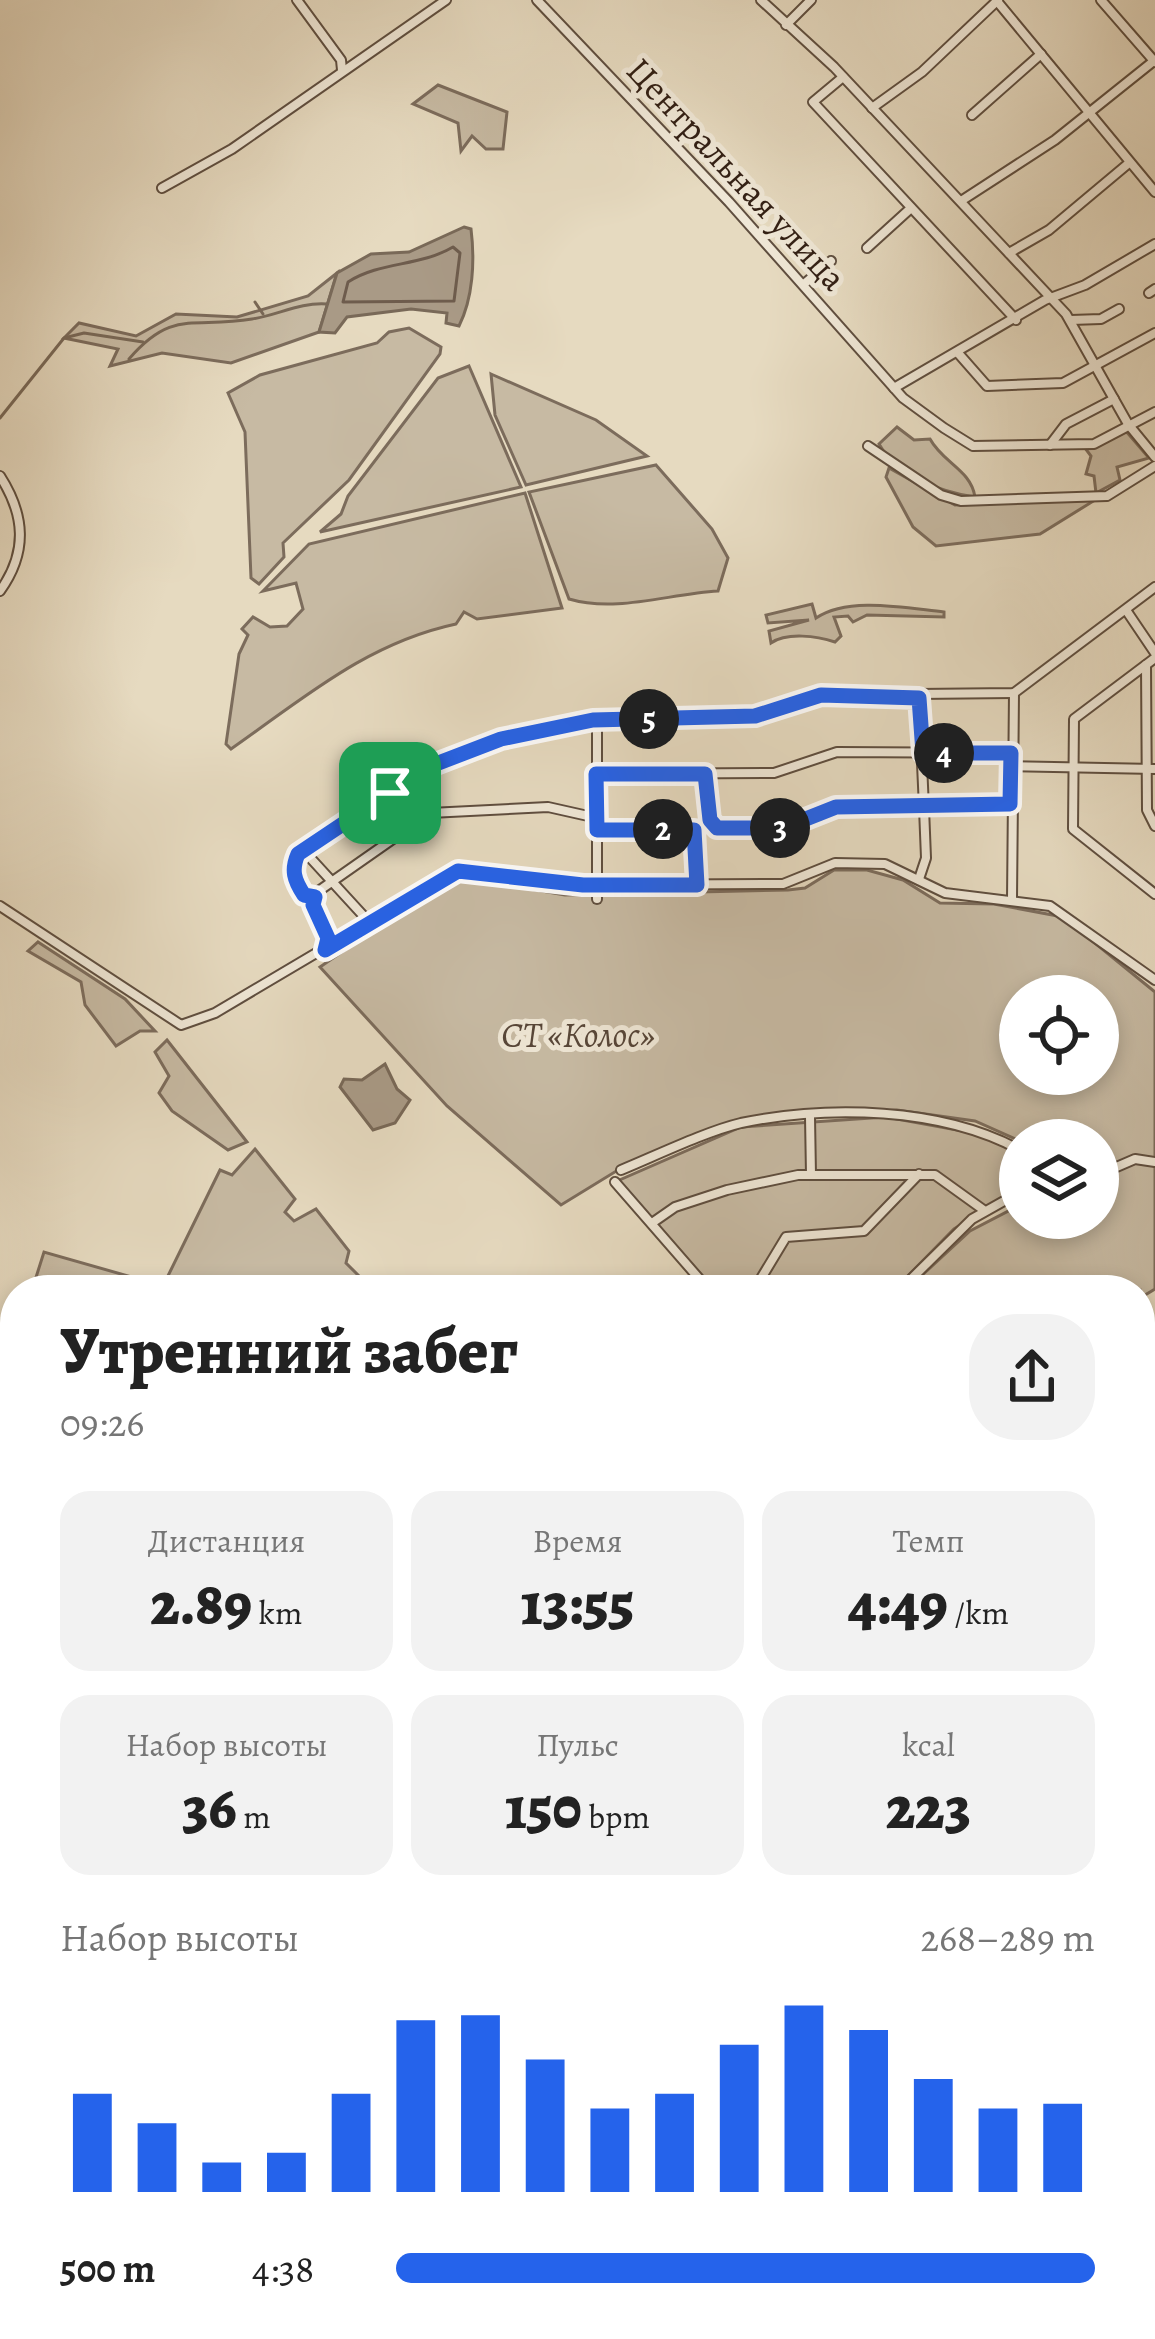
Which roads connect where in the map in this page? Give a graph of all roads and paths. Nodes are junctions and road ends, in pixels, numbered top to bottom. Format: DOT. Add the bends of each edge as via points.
graph roads {
  1 [pos="297,0"];
  2 [pos="446,0"];
  3 [pos="537,0"];
  4 [pos="761,0"];
  5 [pos="812,0"];
  6 [pos="997,0"];
  7 [pos="1101,0"];
  8 [pos="786,25"];
  9 [pos="1042,54"];
  10 [pos="1155,61"];
  11 [pos="341,66"];
  12 [pos="843,77"];
  13 [pos="872,108"];
  14 [pos="1086,112"];
  15 [pos="973,115"];
  16 [pos="1129,163"];
  17 [pos="163,188"];
  18 [pos="1155,192"];
  19 [pos="961,202"];
  20 [pos="911,208"];
  21 [pos="1155,244"];
  22 [pos="867,248"];
  23 [pos="1009,253"];
  24 [pos="831,261"];
  25 [pos="804,284"];
  26 [pos="1052,298"];
  27 [pos="1119,309"];
  28 [pos="1016,320"];
  29 [pos="1070,320"];
  30 [pos="1155,333"];
  31 [pos="958,353"];
  32 [pos="1096,366"];
  33 [pos="894,388"];
  34 [pos="1114,399"];
  35 [pos="1155,412"];
  36 [pos="1128,424"];
  37 [pos="1050,445"];
  38 [pos="868,446"];
  39 [pos="1155,462"];
  40 [pos="0,476"];
  41 [pos="1155,587"];
  42 [pos="0,591"];
  43 [pos="1126,610"];
  44 [pos="1155,656"];
  45 [pos="1146,665"];
  46 [pos="1014,693"];
  47 [pos="919,698"];
  48 [pos="597,720"];
  49 [pos="923,753"];
  50 [pos="1011,753"];
  51 [pos="1010,766"];
  52 [pos="1072,770"];
  53 [pos="1152,770"];
  54 [pos="596,774"];
  55 [pos="705,774"];
  56 [pos="1010,804"];
  57 [pos="924,808"];
  58 [pos="597,818"];
  59 [pos="1155,826"];
  60 [pos="597,830"];
  61 [pos="304,850"];
  62 [pos="919,879"];
  63 [pos="333,881"];
  64 [pos="596,884"];
  65 [pos="697,885"];
  66 [pos="1155,894"];
  67 [pos="315,897"];
  68 [pos="597,899"];
  69 [pos="1012,899"];
  70 [pos="3,911"];
  71 [pos="370,923"];
  72 [pos="325,950"];
  73 [pos="1155,980"];
  74 [pos="810,1117"];
  75 [pos="999,1142"];
  76 [pos="1155,1162"];
  77 [pos="1119,1166"];
  78 [pos="621,1170"];
  79 [pos="920,1173"];
  80 [pos="812,1175"];
  81 [pos="615,1182"];
  82 [pos="999,1203"];
  83 [pos="985,1211"];
  84 [pos="652,1222"];
  85 [pos="697,1275"];
  86 [pos="763,1275"];
  87 [pos="916,1275"];
  1 -- 11 [label="street"];
  2 -- 11 [label="street"];
  3 -- 25 [label="street, Центральная улица"];
  4 -- 8 [label="street"];
  5 -- 8 [label="street"];
  6 -- 9 [label="street"];
  6 -- 13 [label="street"];
  7 -- 10 [label="street"];
  8 -- 12 [label="street"];
  9 -- 14 [label="street"];
  9 -- 15 [label="street"];
  10 -- 14 [label="street"];
  11 -- 17 [label="street"];
  12 -- 13 [label="street"];
  12 -- 20 [label="street" via="813,102"];
  13 -- 19 [label="street"];
  14 -- 16 [label="street"];
  14 -- 19 [label="street"];
  16 -- 18 [label="street"];
  16 -- 23 [label="street"];
  19 -- 23 [label="street"];
  20 -- 22 [label="street"];
  20 -- 28 [label="street"];
  21 -- 26 [label="street"];
  23 -- 26 [label="street"];
  24 -- 25 [label="street"];
  25 -- 33 [label="street, Центральная улица"];
  26 -- 28 [label="street"];
  26 -- 29 [label="street"];
  27 -- 29 [label="street"];
  28 -- 31 [label="street"];
  29 -- 32 [label="street"];
  30 -- 32 [label="street"];
  31 -- 32 [label="street" via="977,381 998,388 1047,387"];
  31 -- 33 [label="street"];
  32 -- 34 [label="street"];
  33 -- 37 [label="street, Центральная улица" via="973,446"];
  34 -- 36 [label="street"];
  34 -- 37 [label="street" via="1066,424"];
  35 -- 36 [label="street, Центральная улица"];
  36 -- 37 [label="street, Центральная улица" via="1094,444"];
  36 -- 39 [label="street"];
  38 -- 39 [label="street" via="961,501 1107,496"];
  40 -- 42 [label="street" via="21,530 19,556"];
  41 -- 43 [label="street"];
  43 -- 44 [label="street"];
  43 -- 46 [label="street"];
  44 -- 45 [label="street"];
  45 -- 52 [label="street" via="1074,719"];
  45 -- 53 [label="street"];
  46 -- 47 [label="street"];
  46 -- 50 [label="street"];
  47 -- 48 [label="street" via="821,695 755,716"];
  47 -- 49 [label="street"];
  48 -- 54 [label="street"];
  48 -- 61 [label="street" via="449,757"];
  49 -- 50 [label="street"];
  49 -- 55 [label="street" via="837,752 774,773"];
  49 -- 57 [label="street"];
  50 -- 51 [label="street"];
  51 -- 52 [label="street"];
  51 -- 56 [label="street"];
  52 -- 53 [label="street"];
  52 -- 66 [label="street" via="1072,829"];
  53 -- 59 [label="street" via="1148,810"];
  54 -- 55 [label="street"];
  54 -- 58 [label="street"];
  55 -- 57 [label="street" via="714,826 783,828 836,807"];
  56 -- 57 [label="street"];
  56 -- 69 [label="street"];
  57 -- 62 [label="street"];
  58 -- 60 [label="street"];
  58 -- 63 [label="street" via="553,807 430,813"];
  60 -- 64 [label="street"];
  60 -- 65 [label="street" via="694,830"];
  61 -- 63 [label="street"];
  61 -- 67 [label="street" via="292,867 304,895"];
  62 -- 65 [label="street" via="852,861 783,884"];
  62 -- 69 [label="street" via="945,893"];
  63 -- 67 [label="street"];
  63 -- 71 [label="street"];
  64 -- 65 [label="street"];
  64 -- 68 [label="street"];
  64 -- 71 [label="street" via="458,871"];
  67 -- 72 [label="street"];
  69 -- 73 [label="street" via="1062,912"];
  70 -- 72 [label="street" via="181,1025"];
  71 -- 72 [label="street"];
  74 -- 75 [label="street" via="878,1114 958,1125"];
  74 -- 78 [label="street" via="728,1127"];
  74 -- 80 [label="street"];
  76 -- 77 [label="street"];
  79 -- 80 [label="street"];
  79 -- 83 [label="street"];
  79 -- 86 [label="street" via="863,1231 786,1237"];
  80 -- 84 [label="street" via="746,1184"];
  81 -- 84 [label="street"];
  82 -- 83 [label="street"];
  83 -- 87 [label="street"];
  84 -- 85 [label="street"];
}
